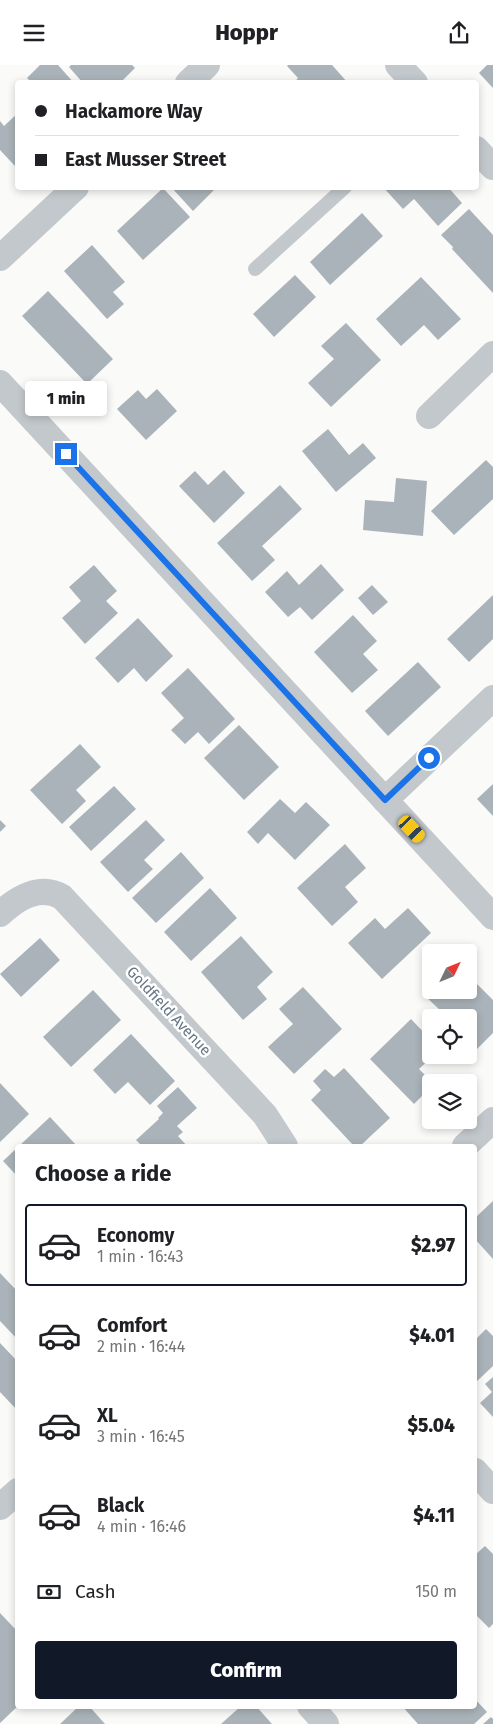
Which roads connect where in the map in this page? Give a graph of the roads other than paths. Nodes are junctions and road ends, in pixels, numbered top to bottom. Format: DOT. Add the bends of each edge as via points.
graph roads {
  1 [pos="207,65"];
  2 [pos="398,65"];
  3 [pos="191,80"];
  4 [pos="412,80"];
  5 [pos="479,152"];
  6 [pos="493,167"];
  7 [pos="73,190"];
  8 [pos="342,190"];
  9 [pos="0,258"];
  10 [pos="255,269"];
  11 [pos="493,355"];
  12 [pos="0,383"];
  13 [pos="428,416"];
  14 [pos="493,699"];
  15 [pos="385,800"];
  16 [pos="0,914"];
  17 [pos="493,917"];
  18 [pos="493,1120"];
  19 [pos="284,1144"];
  20 [pos="467,1144"];
  21 [pos="477,1473"];
  22 [pos="493,1491"];
  23 [pos="15,1494"];
  24 [pos="0,1507"];
  25 [pos="313,1709"];
  26 [pos="326,1724"];
  1 -- 3 [label="street"];
  2 -- 4 [label="street"];
  5 -- 6 [label="street"];
  7 -- 9 [label="street"];
  8 -- 10 [label="lane"];
  11 -- 13 [label="street"];
  12 -- 15 [label="street"];
  14 -- 15 [label="street"];
  15 -- 17 [label="street"];
  16 -- 19 [label="street, Goldfield Avenue" via="22,897 40,892 55,893 69,903 265,1115"];
  18 -- 20 [label="street"];
  21 -- 22 [label="street"];
  23 -- 24 [label="street"];
  25 -- 26 [label="street"];
}
